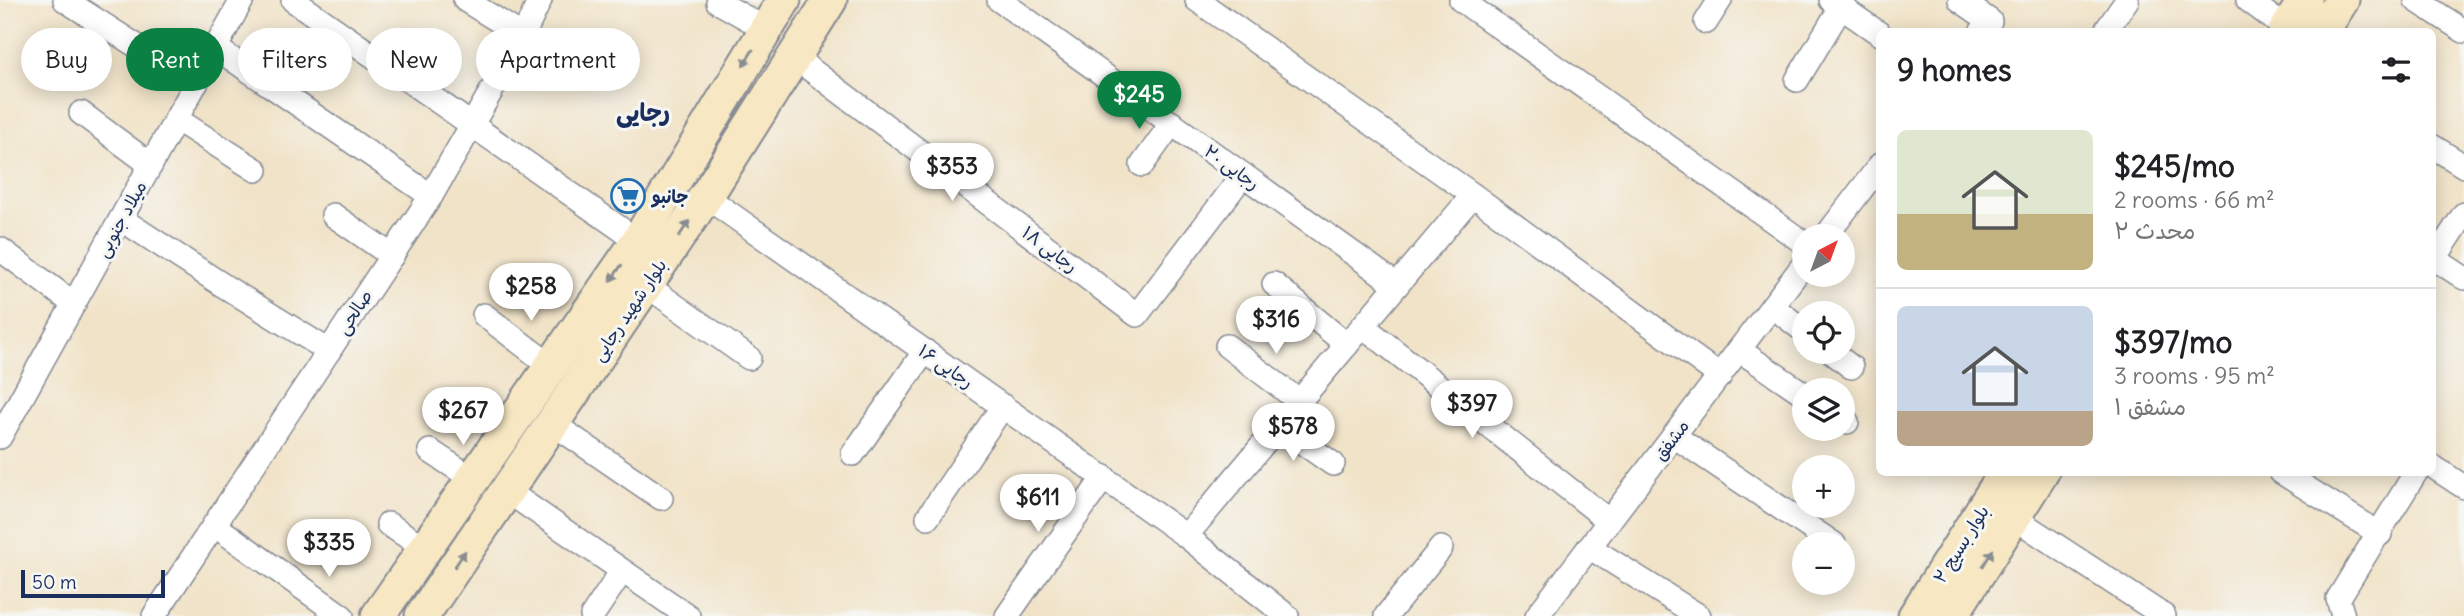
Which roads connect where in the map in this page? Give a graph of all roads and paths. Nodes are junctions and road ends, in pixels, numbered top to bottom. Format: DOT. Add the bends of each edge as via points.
graph roads {
  1 [pos="65,0"];
  2 [pos="242,0"];
  3 [pos="293,0"];
  4 [pos="465,0"];
  5 [pos="540,0"];
  6 [pos="784,0"];
  7 [pos="830,0"];
  8 [pos="999,0"];
  9 [pos="1197,0"];
  10 [pos="1461,0"];
  11 [pos="1720,0"];
  12 [pos="1960,0"];
  13 [pos="2127,0"];
  14 [pos="2248,0"];
  15 [pos="2305,0"];
  16 [pos="2342,0"];
  17 [pos="2416,0"];
  18 [pos="718,2"];
  19 [pos="1836,3"];
  20 [pos="1706,22"];
  21 [pos="1985,26"];
  22 [pos="510,28"];
  23 [pos="527,28"];
  24 [pos="2108,28"];
  25 [pos="2283,28"];
  26 [pos="2287,28"];
  27 [pos="2324,28"];
  28 [pos="766,29"];
  29 [pos="1876,31"];
  30 [pos="2464,31"];
  31 [pos="224,33"];
  32 [pos="126,39"];
  33 [pos="224,53"];
  34 [pos="794,57"];
  35 [pos="1797,80"];
  36 [pos="192,91"];
  37 [pos="491,91"];
  38 [pos="81,113"];
  39 [pos="176,119"];
  40 [pos="1172,123"];
  41 [pos="472,124"];
  42 [pos="2436,148"];
  43 [pos="151,165"];
  44 [pos="1142,165"];
  45 [pos="2464,166"];
  46 [pos="256,170"];
  47 [pos="1876,172"];
  48 [pos="1243,175"];
  49 [pos="1473,195"];
  50 [pos="430,196"];
  51 [pos="705,196"];
  52 [pos="2464,214"];
  53 [pos="333,215"];
  54 [pos="121,219"];
  55 [pos="1835,224"];
  56 [pos="1792,234"];
  57 [pos="638,241"];
  58 [pos="0,249"];
  59 [pos="391,256"];
  60 [pos="2436,258"];
  61 [pos="2436,262"];
  62 [pos="2464,278"];
  63 [pos="1792,280"];
  64 [pos="1274,284"];
  65 [pos="646,285"];
  66 [pos="1397,285"];
  67 [pos="74,304"];
  68 [pos="1772,306"];
  69 [pos="484,315"];
  70 [pos="1792,322"];
  71 [pos="1363,326"];
  72 [pos="1346,345"];
  73 [pos="1227,346"];
  74 [pos="1739,350"];
  75 [pos="329,351"];
  76 [pos="925,351"];
  77 [pos="749,358"];
  78 [pos="1847,364"];
  79 [pos="551,366"];
  80 [pos="1851,367"];
  81 [pos="1720,376"];
  82 [pos="1792,386"];
  83 [pos="9,398"];
  84 [pos="1299,401"];
  85 [pos="1003,406"];
  86 [pos="552,424"];
  87 [pos="1279,426"];
  88 [pos="1674,436"];
  89 [pos="0,437"];
  90 [pos="430,451"];
  91 [pos="853,454"];
  92 [pos="1333,464"];
  93 [pos="2436,469"];
  94 [pos="2003,476"];
  95 [pos="2040,476"];
  96 [pos="2293,476"];
  97 [pos="2414,476"];
  98 [pos="1104,477"];
  99 [pos="473,479"];
  100 [pos="2464,487"];
  101 [pos="507,491"];
  102 [pos="661,498"];
  103 [pos="928,517"];
  104 [pos="2014,517"];
  105 [pos="1609,521"];
  106 [pos="388,523"];
  107 [pos="214,525"];
  108 [pos="1816,532"];
  109 [pos="2380,534"];
  110 [pos="1186,536"];
  111 [pos="1589,547"];
  112 [pos="425,548"];
  113 [pos="1441,548"];
  114 [pos="622,570"];
  115 [pos="154,616"];
  116 [pos="342,616"];
  117 [pos="378,616"];
  118 [pos="422,616"];
  119 [pos="592,616"];
  120 [pos="688,616"];
  121 [pos="1007,616"];
  122 [pos="1287,616"];
  123 [pos="1386,616"];
  124 [pos="1537,616"];
  125 [pos="1699,616"];
  126 [pos="1915,616"];
  127 [pos="1951,616"];
  128 [pos="2164,616"];
  129 [pos="2343,616"];
  1 -- 32 [label="street"];
  2 -- 31 [label="street, میلاد جنوبی"];
  3 -- 41 [label="street"];
  4 -- 22 [label="street"];
  5 -- 23 [label="street, صالحی"];
  6 -- 28 [label="main road, بلوار شهید رجایی"];
  7 -- 34 [label="main road, بلوار شهید رجایی"];
  8 -- 40 [label="street, رجایی ۲۰"];
  9 -- 49 [label="street"];
  10 -- 56 [label="street"];
  11 -- 20 [label="street"];
  12 -- 21 [label="street"];
  13 -- 24 [label="street"];
  14 -- 25 [label="street"];
  15 -- 26 [label="main road"];
  16 -- 27 [label="main road"];
  17 -- 30 [label="street"];
  18 -- 28 [label="street"];
  19 -- 29 [label="street"];
  19 -- 35 [label="street"];
  28 -- 57 [label="main road, بلوار شهید رجایی, one-way"];
  33 -- 50 [label="street"];
  34 -- 48 [label="street, رجایی ۱۸" via="1137,315"];
  34 -- 51 [label="main road, بلوار شهید رجایی"];
  36 -- 39 [label="street, میلاد جنوبی"];
  37 -- 41 [label="street, صالحی"];
  38 -- 43 [label="street"];
  39 -- 43 [label="street, میلاد جنوبی"];
  39 -- 46 [label="street"];
  40 -- 44 [label="street"];
  40 -- 48 [label="street, رجایی ۲۰"];
  41 -- 50 [label="street, صالحی"];
  41 -- 57 [label="street"];
  42 -- 45 [label="street"];
  43 -- 54 [label="street, میلاد جنوبی"];
  47 -- 55 [label="street"];
  48 -- 66 [label="street, رجایی ۲۰"];
  49 -- 66 [label="street"];
  49 -- 81 [label="street"];
  50 -- 59 [label="street, صالحی"];
  65 -- 51 [label="main road, بلوار شهید رجایی, one-way"];
  51 -- 76 [label="street, رجایی ۱۶"];
  52 -- 60 [label="street"];
  53 -- 59 [label="street"];
  54 -- 67 [label="street, میلاد جنوبی"];
  54 -- 75 [label="street"];
  57 -- 79 [label="main road, بلوار شهید رجایی, one-way"];
  58 -- 67 [label="street"];
  59 -- 75 [label="street, صالحی"];
  61 -- 62 [label="street"];
  63 -- 68 [label="street, مشفق"];
  64 -- 72 [label="street"];
  65 -- 77 [label="street"];
  65 -- 86 [label="main road, بلوار شهید رجایی"];
  66 -- 71 [label="street"];
  67 -- 83 [label="street, میلاد جنوبی"];
  68 -- 70 [label="street"];
  68 -- 74 [label="street, مشفق"];
  69 -- 79 [label="street"];
  71 -- 72 [label="street"];
  71 -- 105 [label="street"];
  72 -- 84 [label="street"];
  73 -- 84 [label="street"];
  74 -- 81 [label="street, مشفق"];
  74 -- 82 [label="street"];
  75 -- 107 [label="street, صالحی"];
  76 -- 85 [label="street, رجایی ۱۶"];
  76 -- 91 [label="street"];
  78 -- 80 [label="street"];
  79 -- 99 [label="main road, بلوار شهید رجایی"];
  81 -- 88 [label="street, مشفق"];
  83 -- 89 [label="street, میلاد جنوبی"];
  84 -- 87 [label="street"];
  85 -- 98 [label="street, رجایی ۱۶"];
  85 -- 103 [label="street"];
  86 -- 101 [label="main road, بلوار شهید رجایی"];
  86 -- 102 [label="street"];
  87 -- 92 [label="street"];
  87 -- 110 [label="street"];
  88 -- 105 [label="street, مشفق"];
  88 -- 108 [label="street"];
  90 -- 99 [label="street"];
  93 -- 100 [label="street"];
  94 -- 126 [label="main road, بلوار بسیج ۲"];
  95 -- 104 [label="main road, بلوار بسیج ۲"];
  96 -- 109 [label="street"];
  97 -- 109 [label="street"];
  98 -- 110 [label="street, رجایی ۱۶"];
  98 -- 121 [label="street"];
  99 -- 112 [label="main road, بلوار شهید رجایی"];
  101 -- 114 [label="street"];
  118 -- 101 [label="main road, بلوار شهید رجایی, one-way"];
  127 -- 104 [label="main road, بلوار بسیج ۲, one-way"];
  104 -- 128 [label="street"];
  105 -- 111 [label="street, مشفق"];
  106 -- 112 [label="street"];
  107 -- 115 [label="street, صالحی"];
  107 -- 116 [label="street"];
  109 -- 129 [label="street" via="2338,599"];
  110 -- 122 [label="street, رجایی ۱۶"];
  111 -- 124 [label="street, مشفق"];
  111 -- 125 [label="street"];
  112 -- 117 [label="main road, بلوار شهید رجایی"];
  113 -- 123 [label="street"];
  114 -- 119 [label="street"];
  114 -- 120 [label="street"];
}
